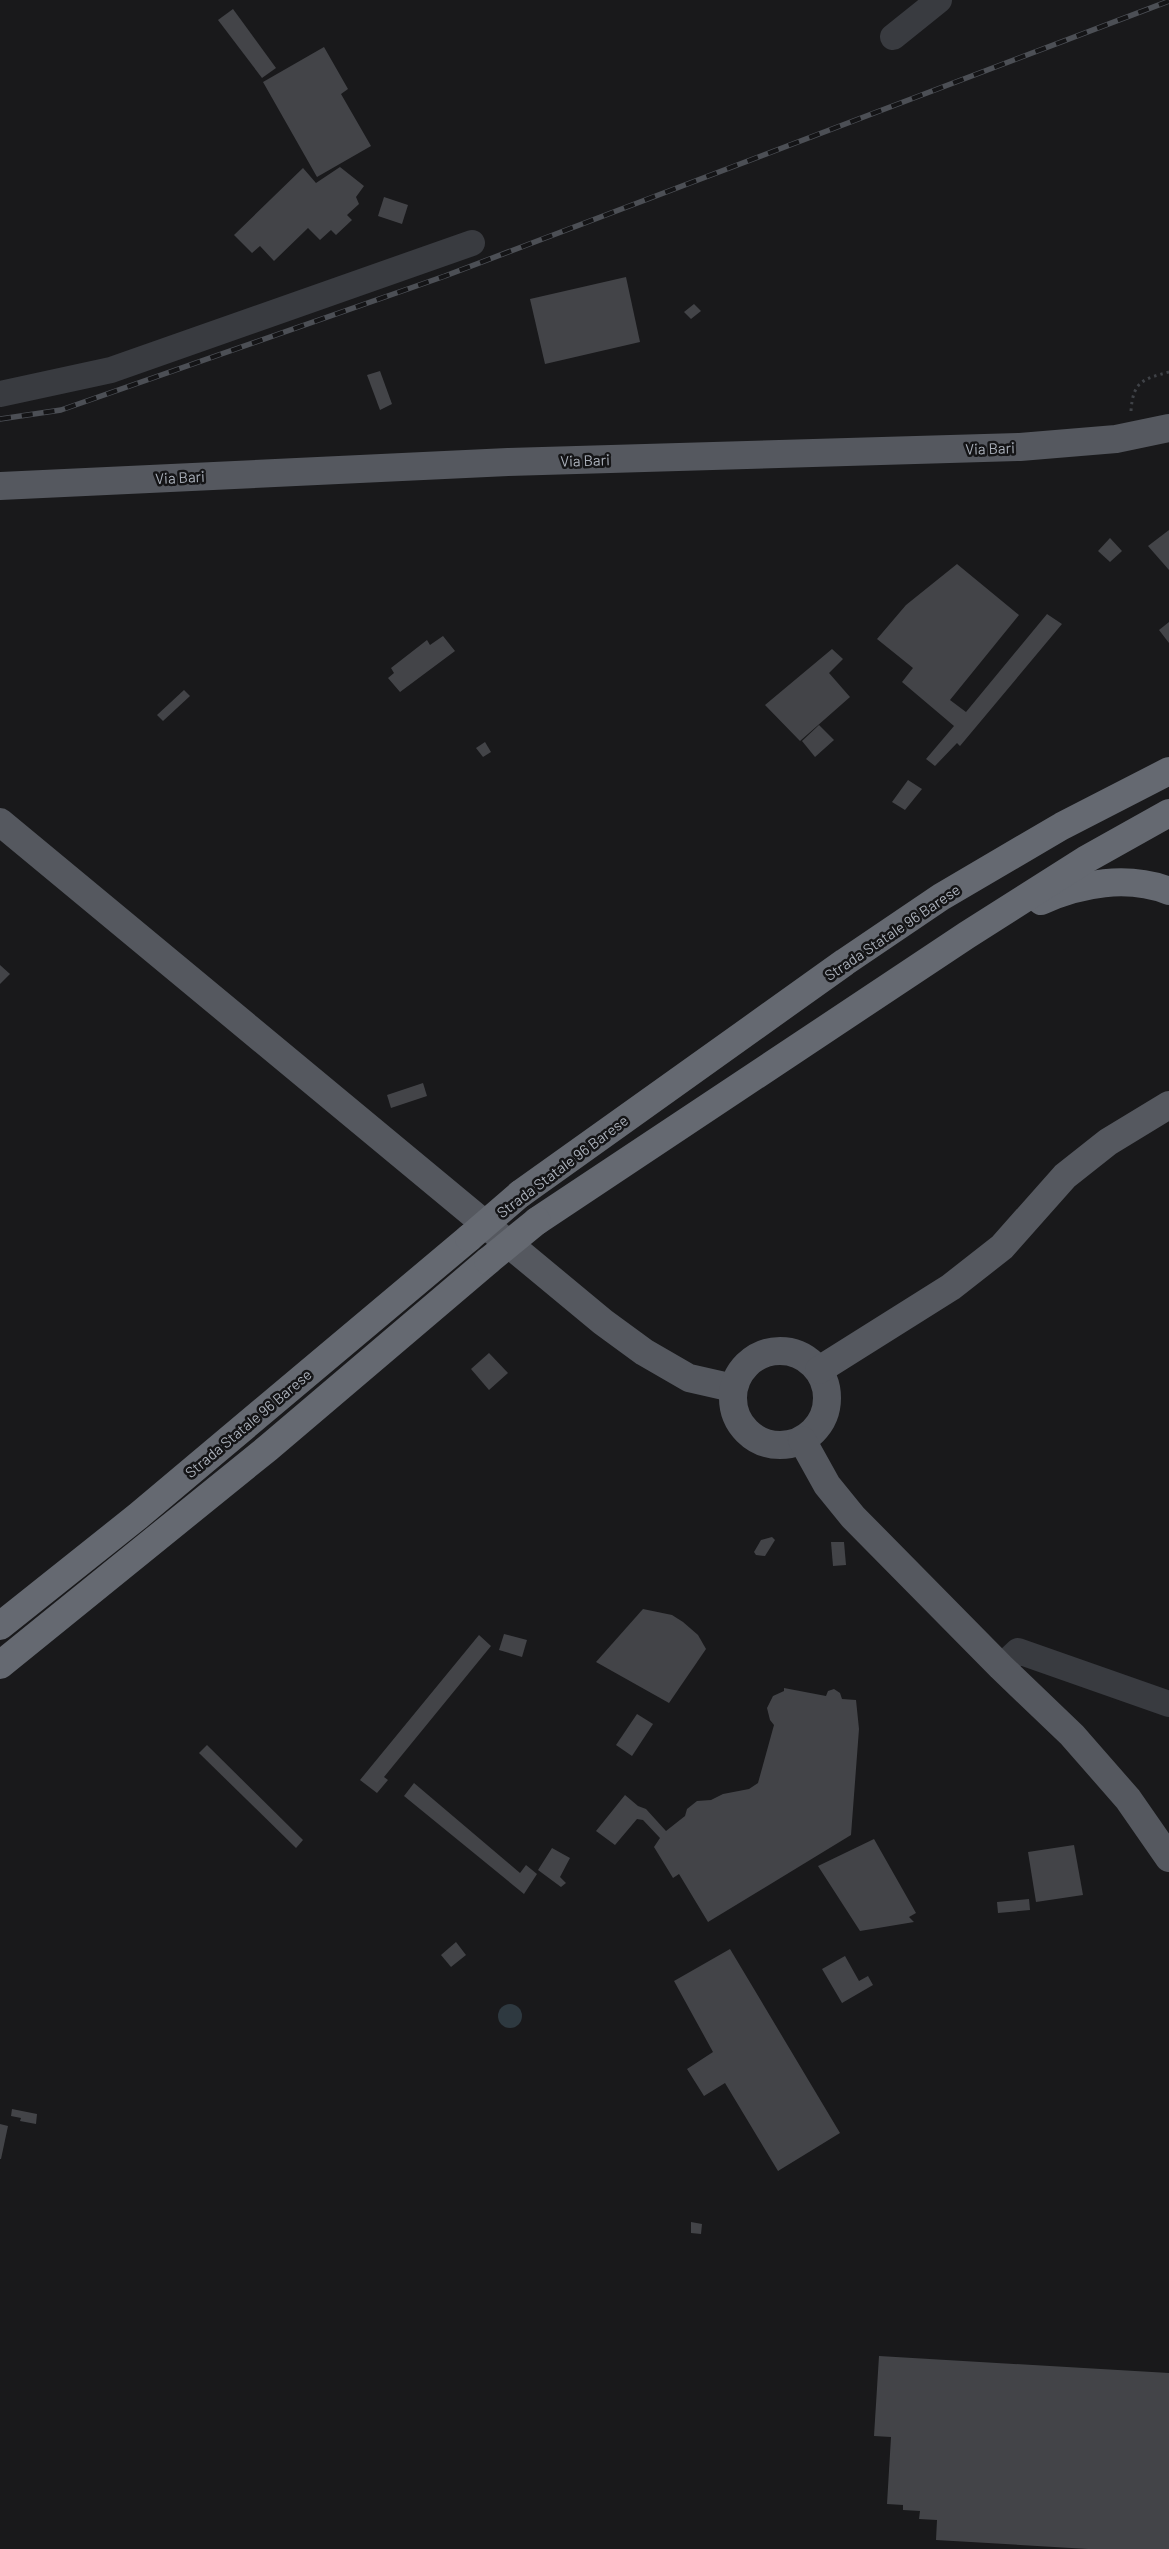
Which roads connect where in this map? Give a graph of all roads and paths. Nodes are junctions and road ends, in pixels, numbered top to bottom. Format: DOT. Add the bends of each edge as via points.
graph roads {
  1 [pos="939,0"];
  2 [pos="894,38"];
  3 [pos="472,243"];
  4 [pos="1169,372"];
  5 [pos="0,394"];
  6 [pos="1169,428"];
  7 [pos="1130,436"];
  8 [pos="0,486"];
  9 [pos="1169,771"];
  10 [pos="1169,813"];
  11 [pos="0,822"];
  12 [pos="1169,891"];
  13 [pos="967,935"];
  14 [pos="1169,1105"];
  15 [pos="819,1370"];
  16 [pos="733,1388"];
  17 [pos="802,1440"];
  18 [pos="0,1626"];
  19 [pos="0,1665"];
  20 [pos="1001,1667"];
  21 [pos="1169,1704"];
  22 [pos="1169,1858"];
  1 -- 2 [label="street"];
  3 -- 5 [label="street" via="111,370"];
  4 -- 7 [label="path" via="1153,376 1136,386"];
  6 -- 7 [label="main road, Via Bari"];
  7 -- 8 [label="main road, Via Bari" via="1020,447 508,462"];
  9 -- 18 [label="highway, Strada Statale 96 Barese, bridge" via="1062,826 942,898 845,962 520,1194 138,1516"];
  10 -- 13 [label="highway, Strada Statale 96 Barese" via="1085,860"];
  11 -- 16 [label="main road" via="603,1322 644,1352 689,1378"];
  12 -- 13 [label="highway" via="1132,883 1098,883 1060,892"];
  13 -- 19 [label="highway, Strada Statale 96 Barese, bridge" via="537,1221 268,1448"];
  14 -- 15 [label="main road" via="1108,1142 1065,1176 1002,1247 951,1287"];
  15 -- 16 [label="main road" via="808,1359 778,1350 749,1362 739,1373"];
  15 -- 17 [label="main road" via="826,1385 828,1401 824,1417 815,1431"];
  16 -- 17 [label="main road" via="737,1418 758,1440 787,1446"];
  17 -- 20 [label="main road" via="827,1485 853,1517"];
  20 -- 21 [label="street" via="1018,1651"];
  20 -- 22 [label="main road" via="1072,1735 1128,1799"];
}
